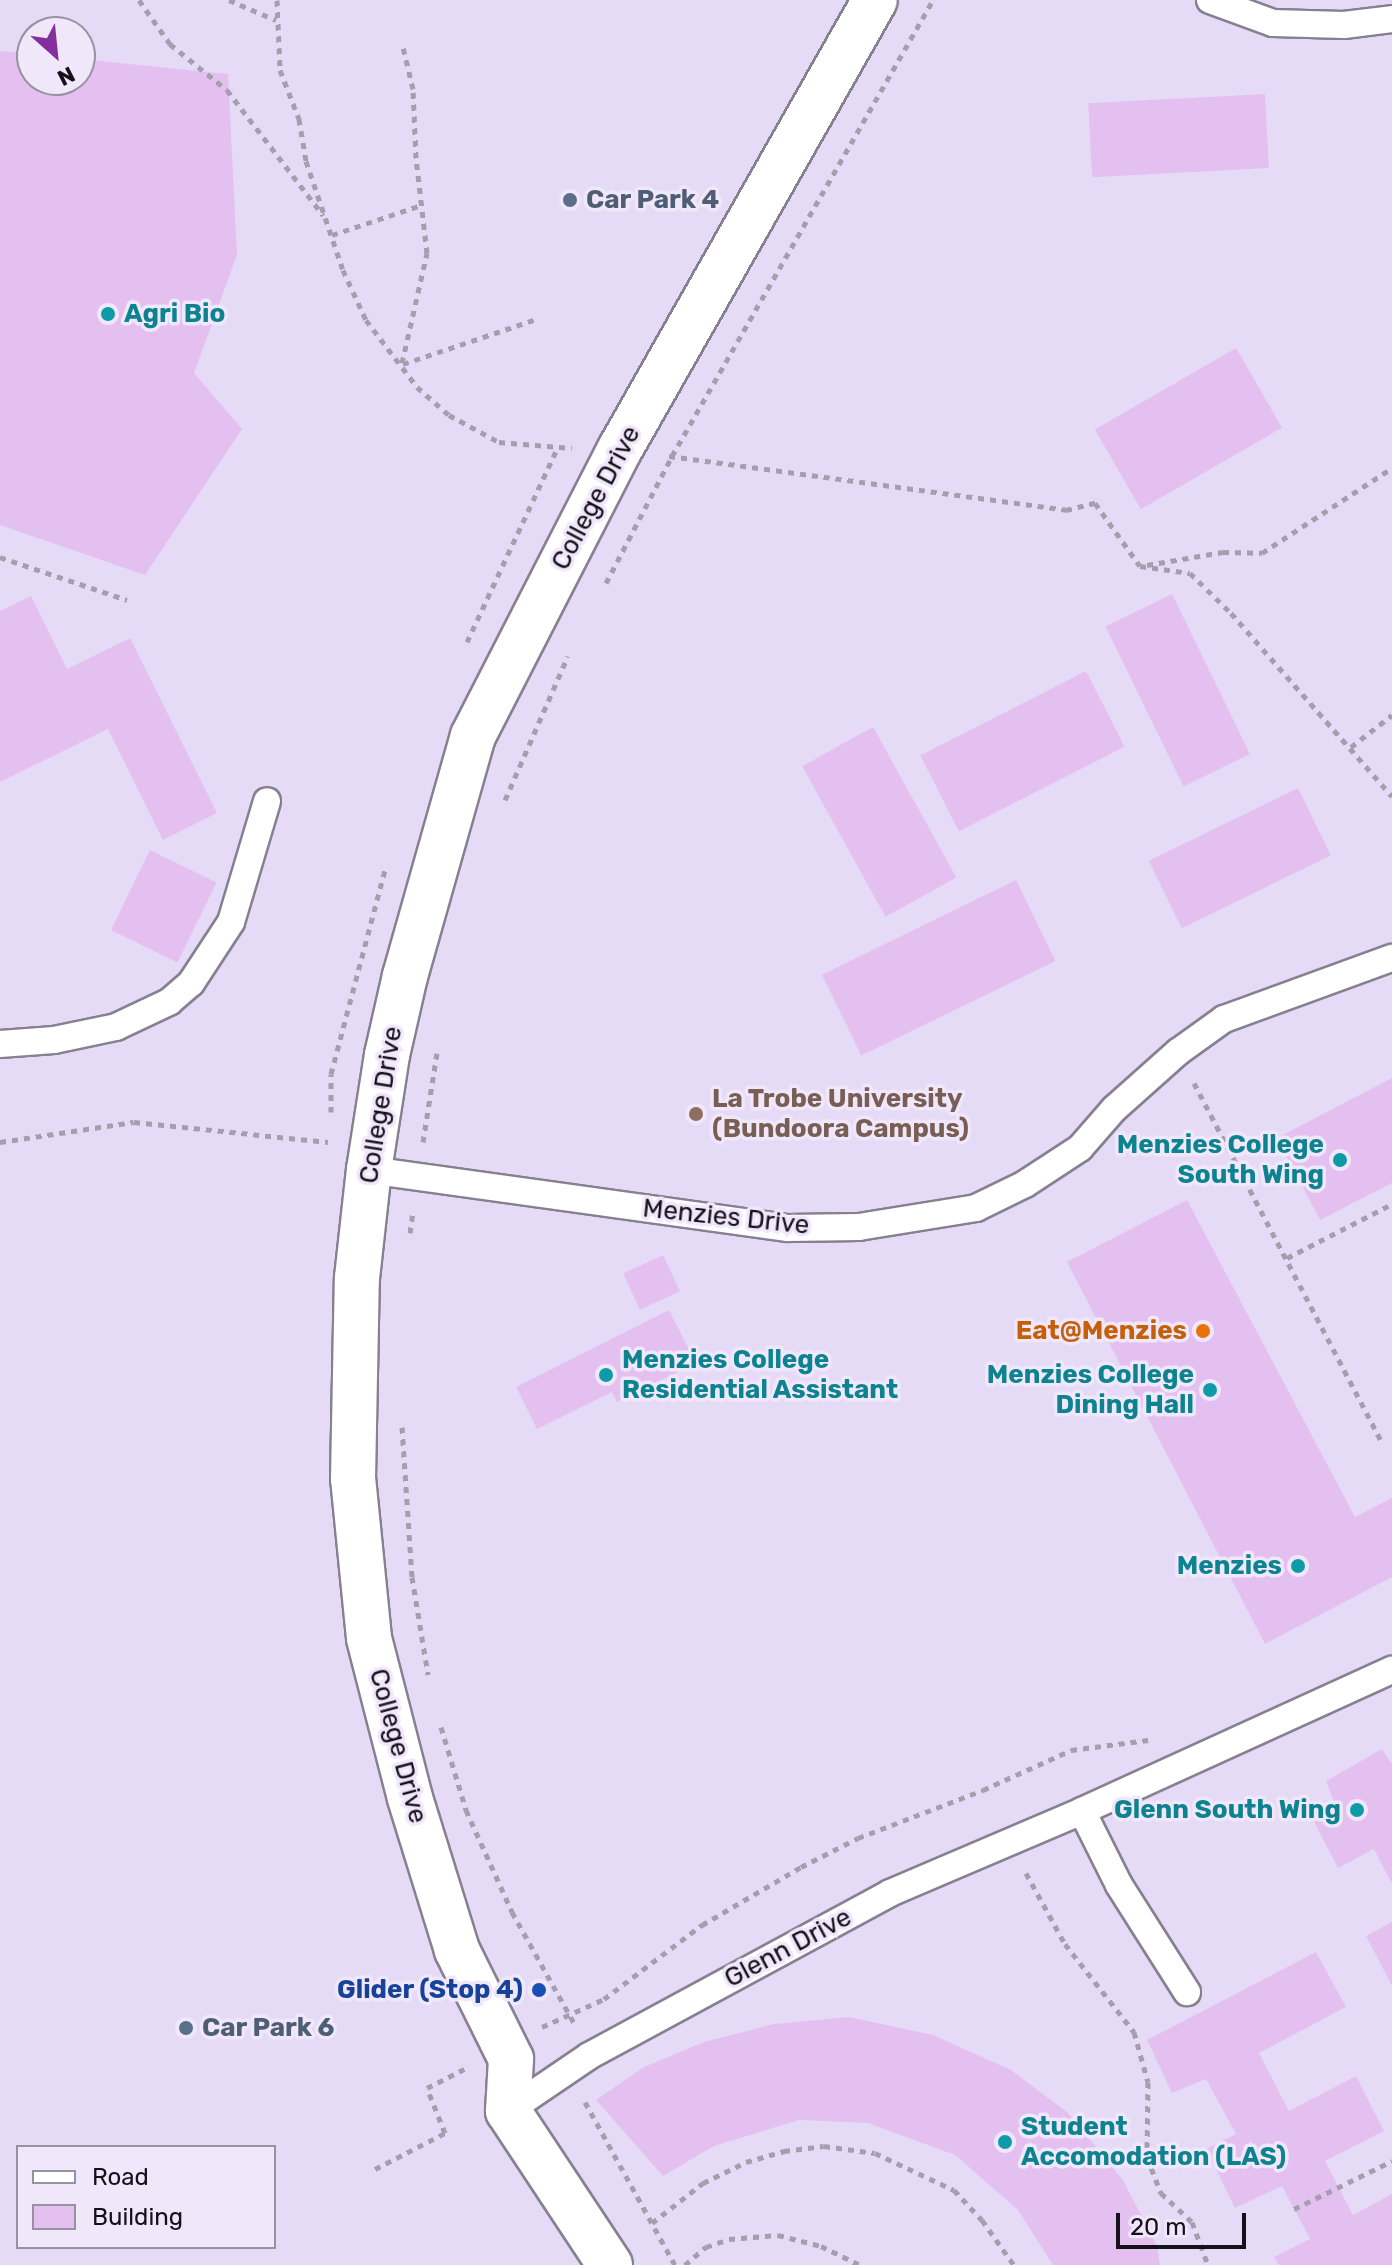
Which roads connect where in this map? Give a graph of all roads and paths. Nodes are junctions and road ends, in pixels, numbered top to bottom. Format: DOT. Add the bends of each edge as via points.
graph roads {
  1 [pos="139,0"];
  2 [pos="229,0"];
  3 [pos="277,0"];
  4 [pos="875,0"];
  5 [pos="933,0"];
  6 [pos="1210,0"];
  7 [pos="1392,19"];
  8 [pos="276,20"];
  9 [pos="402,43"];
  10 [pos="421,205"];
  11 [pos="327,219"];
  12 [pos="332,235"];
  13 [pos="534,320"];
  14 [pos="402,364"];
  15 [pos="620,449"];
  16 [pos="672,456"];
  17 [pos="1392,468"];
  18 [pos="0,557"];
  19 [pos="1140,566"];
  20 [pos="599,595"];
  21 [pos="127,600"];
  22 [pos="570,650"];
  23 [pos="1392,715"];
  24 [pos="1351,747"];
  25 [pos="1392,796"];
  26 [pos="267,801"];
  27 [pos="501,813"];
  28 [pos="1392,958"];
  29 [pos="0,1044"];
  30 [pos="437,1052"];
  31 [pos="1178,1052"];
  32 [pos="0,1142"];
  33 [pos="369,1170"];
  34 [pos="417,1177"];
  35 [pos="1392,1204"];
  36 [pos="410,1237"];
  37 [pos="1287,1258"];
  38 [pos="401,1415"];
  39 [pos="1383,1444"];
  40 [pos="1392,1670"];
  41 [pos="430,1688"];
  42 [pos="439,1719"];
  43 [pos="1082,1811"];
  44 [pos="1009,1842"];
  45 [pos="1187,1992"];
  46 [pos="589,2056"];
  47 [pos="508,2111"];
  48 [pos="1392,2161"];
  49 [pos="1294,2209"];
  50 [pos="652,2223"];
  51 [pos="610,2265"];
  52 [pos="675,2265"];
  53 [pos="685,2265"];
  54 [pos="860,2265"];
  55 [pos="1014,2265"];
  56 [pos="1208,2265"];
  1 -- 11 [label="path" via="170,44 227,90"];
  2 -- 8 [label="path"];
  3 -- 8 [label="path"];
  4 -- 15 [label="street, College Drive"];
  5 -- 16 [label="path"];
  6 -- 7 [label="lane" via="1273,23 1344,25"];
  8 -- 11 [label="path" via="280,70"];
  9 -- 10 [label="path" via="413,89"];
  10 -- 12 [label="path"];
  10 -- 14 [label="path" via="427,253"];
  11 -- 12 [label="path"];
  12 -- 14 [label="path" via="366,320"];
  13 -- 14 [label="path"];
  14 -- 15 [label="path" via="417,387 449,415 499,442"];
  15 -- 16 [label="path"];
  15 -- 33 [label="street, College Drive" via="473,736 405,976"];
  16 -- 19 [label="path" via="1066,510 1095,503"];
  16 -- 20 [label="path"];
  17 -- 19 [label="path" via="1262,553 1223,552"];
  18 -- 21 [label="path"];
  19 -- 24 [label="path" via="1190,573"];
  22 -- 27 [label="path"];
  23 -- 24 [label="path"];
  24 -- 25 [label="path"];
  26 -- 29 [label="lane" via="231,922 191,983 169,1002 116,1027"];
  28 -- 31 [label="lane, Menzies Drive" via="1224,1019"];
  30 -- 34 [label="path"];
  31 -- 34 [label="lane, Menzies Drive" via="1114,1109 1080,1148 976,1208 859,1227 788,1228"];
  31 -- 37 [label="path"];
  32 -- 33 [label="path" via="134,1122 339,1143"];
  33 -- 34 [label="lane, Menzies Drive"];
  33 -- 47 [label="street, College Drive" via="357,1278 353,1479 369,1638 457,1950 511,2059"];
  34 -- 36 [label="path"];
  35 -- 37 [label="path"];
  37 -- 39 [label="path"];
  38 -- 41 [label="path" via="412,1577"];
  40 -- 43 [label="lane, Glenn Drive"];
  42 -- 46 [label="path" via="472,1823 512,1912"];
  43 -- 44 [label="lane, Glenn Drive"];
  43 -- 45 [label="lane" via="1119,1885"];
  44 -- 46 [label="lane, Glenn Drive" via="890,1893"];
  44 -- 56 [label="path" via="1065,1944 1134,2032 1148,2082 1147,2157 1161,2193 1192,2222"];
  46 -- 47 [label="lane, Glenn Drive"];
  46 -- 50 [label="path" via="585,2107"];
  47 -- 51 [label="street"];
  48 -- 49 [label="path"];
  50 -- 52 [label="path"];
  50 -- 55 [label="path" via="703,2183 746,2162 824,2146 875,2153 954,2190"];
  53 -- 54 [label="path" via="706,2247 729,2239 778,2235 821,2246"];
}
